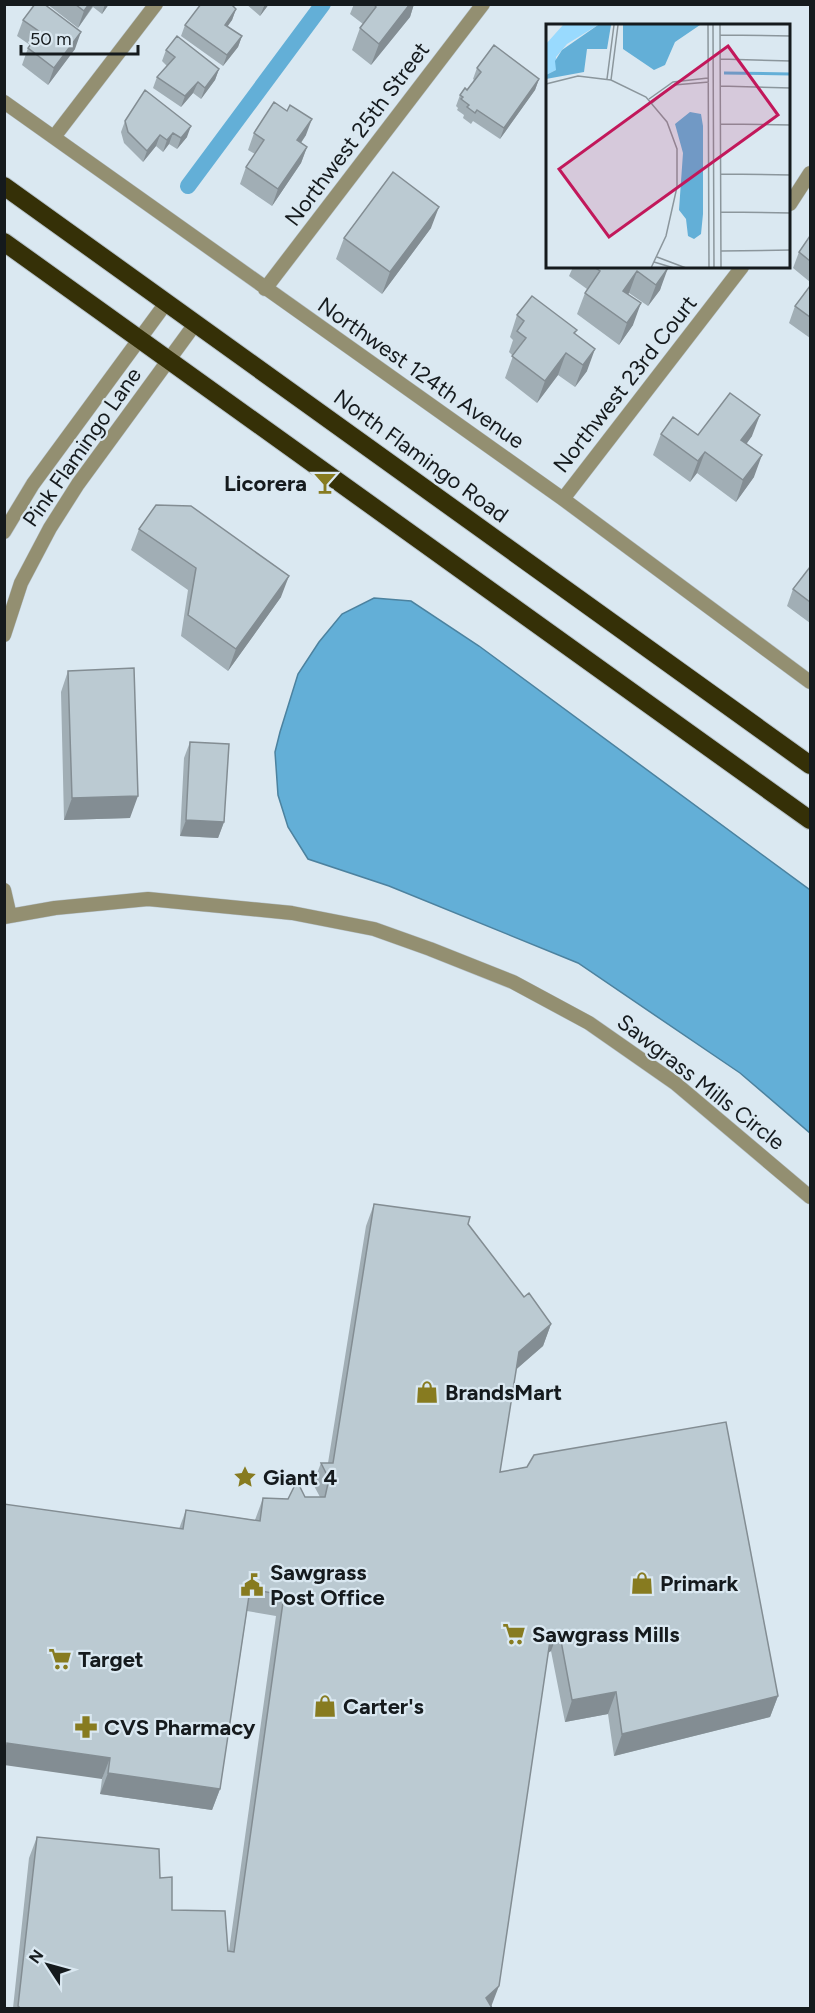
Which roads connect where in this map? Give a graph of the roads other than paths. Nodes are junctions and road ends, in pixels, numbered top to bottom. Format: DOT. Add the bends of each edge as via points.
graph roads {
  1 [pos="156,4"];
  2 [pos="483,4"];
  3 [pos="4,102"];
  4 [pos="54,137"];
  5 [pos="810,173"];
  6 [pos="4,186"];
  7 [pos="791,201"];
  8 [pos="4,242"];
  9 [pos="741,268"];
  10 [pos="265,289"];
  11 [pos="166,303"];
  12 [pos="195,324"];
  13 [pos="140,339"];
  14 [pos="169,360"];
  15 [pos="563,499"];
  16 [pos="4,532"];
  17 [pos="4,634"];
  18 [pos="810,682"];
  19 [pos="810,765"];
  20 [pos="810,820"];
  21 [pos="4,890"];
  22 [pos="7,917"];
  23 [pos="810,1197"];
  1 -- 4 [label="street"];
  2 -- 10 [label="street, Northwest 25th Street"];
  3 -- 4 [label="street, Northwest 124th Avenue"];
  4 -- 10 [label="street, Northwest 124th Avenue"];
  5 -- 7 [label="street"];
  6 -- 11 [label="highway, North Flamingo Road"];
  8 -- 13 [label="highway"];
  9 -- 15 [label="street, Northwest 23rd Court"];
  10 -- 15 [label="street, Northwest 124th Avenue"];
  11 -- 12 [label="highway, North Flamingo Road"];
  11 -- 13 [label="street, Pink Flamingo Lane"];
  12 -- 14 [label="street, Pink Flamingo Lane"];
  12 -- 19 [label="highway, North Flamingo Road"];
  13 -- 14 [label="highway"];
  13 -- 16 [label="street, Pink Flamingo Lane" via="33,484"];
  14 -- 17 [label="street, Pink Flamingo Lane" via="50,528 21,583"];
  14 -- 20 [label="highway"];
  15 -- 18 [label="street, Northwest 124th Avenue"];
  21 -- 22 [label="street"];
  22 -- 23 [label="street, Sawgrass Mills Circle" via="148,899 292,913 374,929 513,982 589,1023 675,1083"];
}
